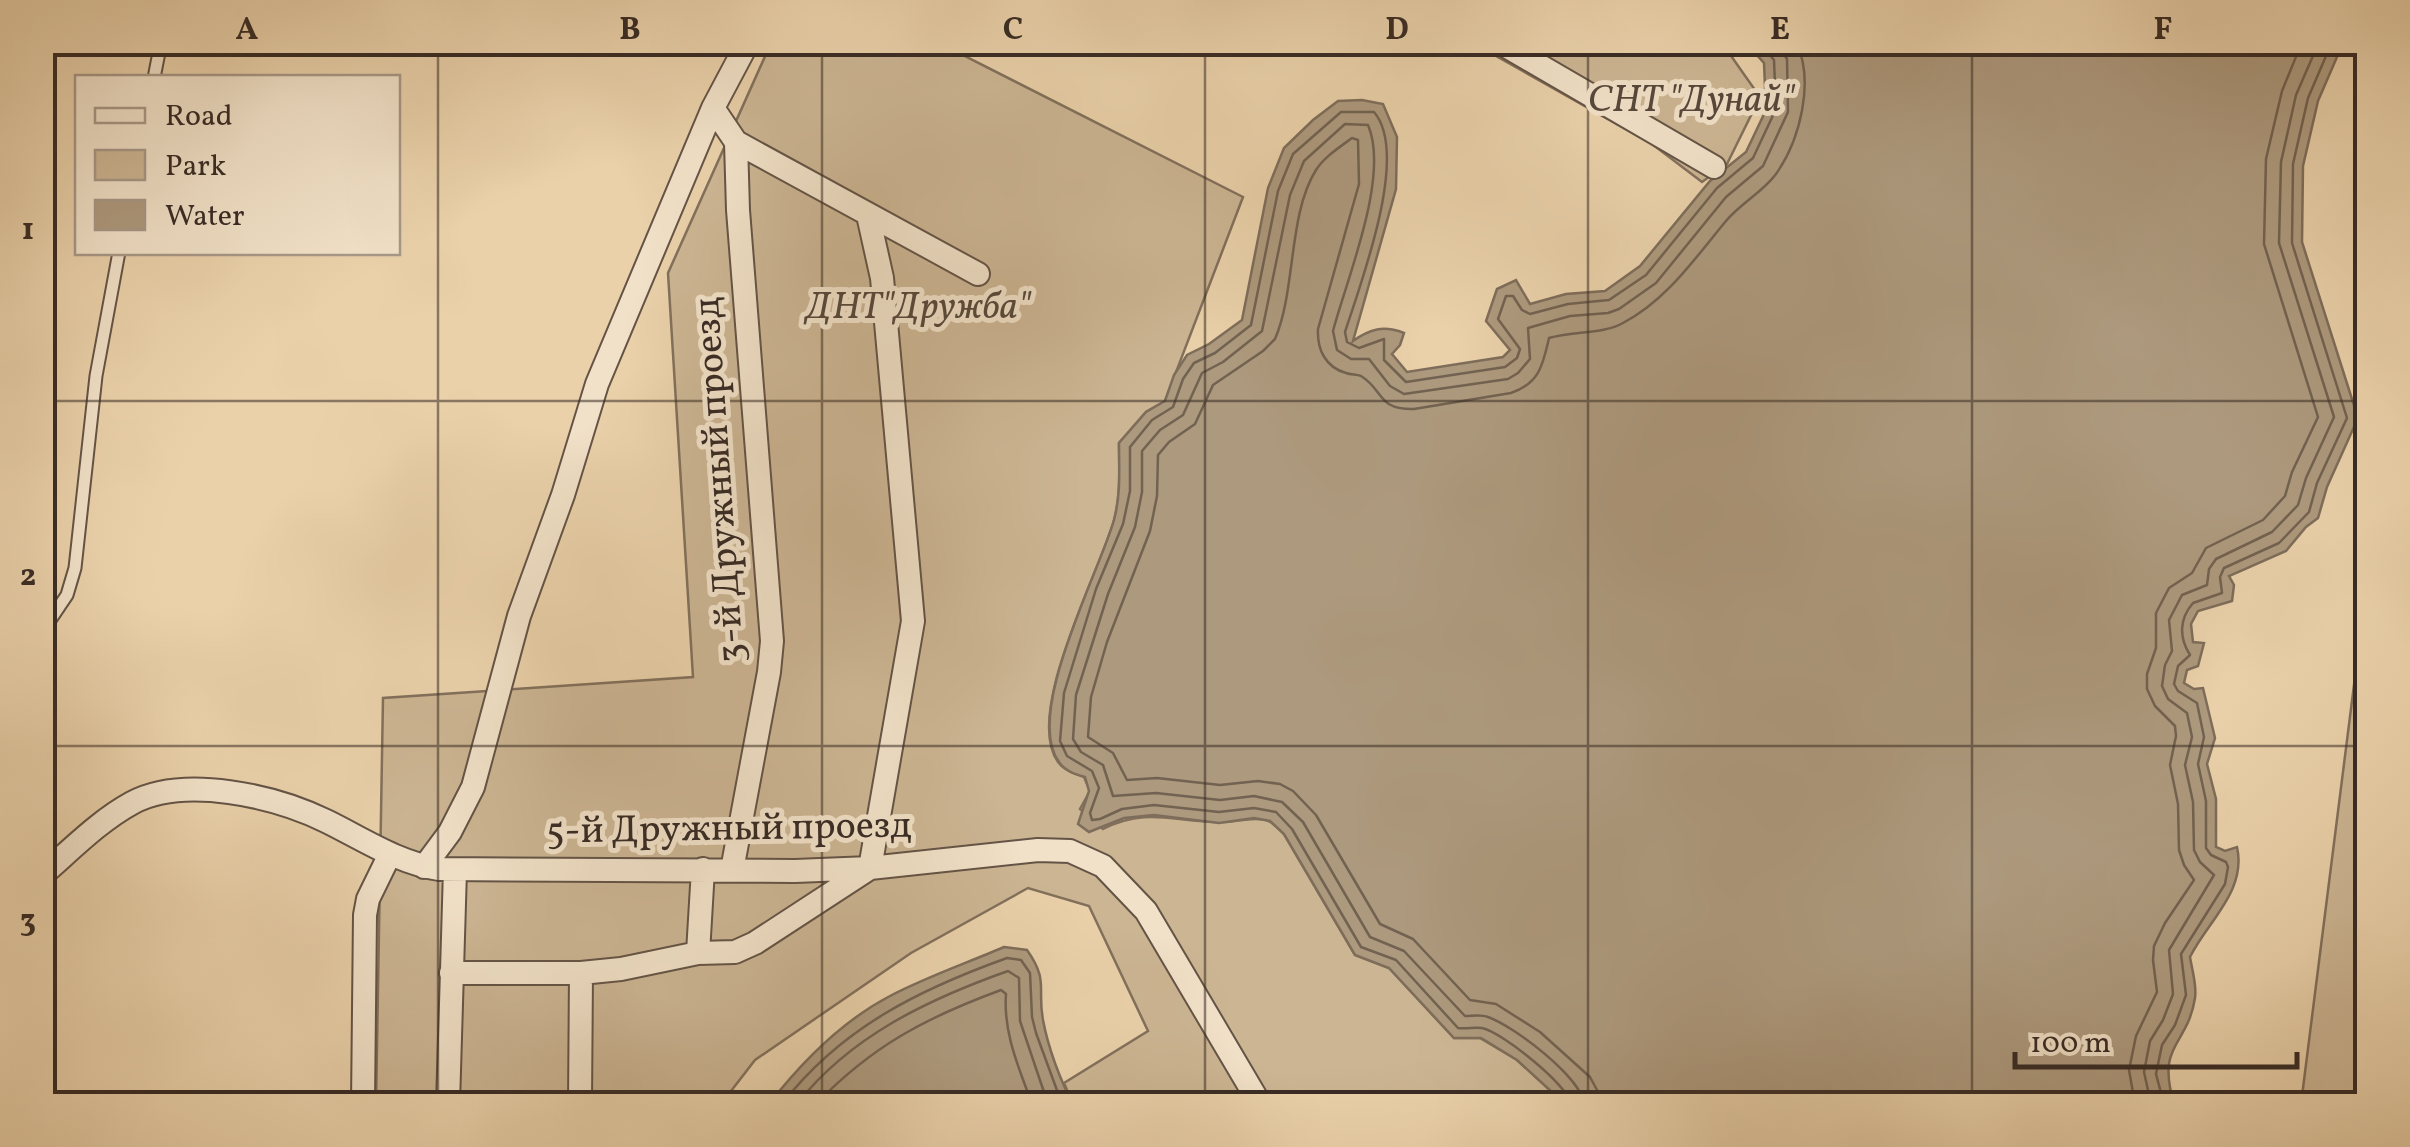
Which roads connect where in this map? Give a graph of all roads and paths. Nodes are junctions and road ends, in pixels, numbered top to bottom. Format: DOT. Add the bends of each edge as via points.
graph roads {
  1 [pos="161,42"];
  2 [pos="748,42"];
  3 [pos="1499,42"];
  4 [pos="155,75"];
  5 [pos="713,108"];
  6 [pos="736,142"];
  7 [pos="1714,167"];
  8 [pos="868,214"];
  9 [pos="117,255"];
  10 [pos="978,274"];
  11 [pos="42,632"];
  12 [pos="390,854"];
  13 [pos="424,866"];
  14 [pos="870,868"];
  15 [pos="703,869"];
  16 [pos="456,870"];
  17 [pos="732,870"];
  18 [pos="42,875"];
  19 [pos="698,953"];
  20 [pos="452,973"];
  21 [pos="581,973"];
  22 [pos="363,1104"];
  23 [pos="448,1104"];
  24 [pos="580,1104"];
  25 [pos="1260,1104"];
  1 -- 4 [label="lane"];
  2 -- 5 [label="street"];
  3 -- 7 [label="street"];
  5 -- 6 [label="street"];
  5 -- 13 [label="street" via="596,384 519,616 473,788"];
  6 -- 8 [label="street"];
  6 -- 17 [label="street, 3-й Дружный проезд" via="772,641"];
  8 -- 10 [label="street"];
  8 -- 14 [label="street" via="882,278 913,621"];
  9 -- 11 [label="lane" via="96,376 75,568"];
  12 -- 13 [label="street, 5-й Дружный проезд"];
  12 -- 18 [label="street, 5-й Дружный проезд" via="312,814 270,801 161,791 110,816"];
  12 -- 22 [label="street" via="365,915"];
  13 -- 16 [label="street, 5-й Дружный проезд"];
  14 -- 17 [label="street, 5-й Дружный проезд"];
  14 -- 19 [label="street" via="746,948"];
  14 -- 25 [label="street, 5-й Дружный проезд" via="1038,850 1070,851 1103,866 1146,911"];
  15 -- 16 [label="street, 5-й Дружный проезд"];
  15 -- 17 [label="street, 5-й Дружный проезд"];
  15 -- 19 [label="street"];
  16 -- 20 [label="street"];
  19 -- 21 [label="street"];
  20 -- 21 [label="street"];
  20 -- 23 [label="street"];
  21 -- 24 [label="street"];
}
